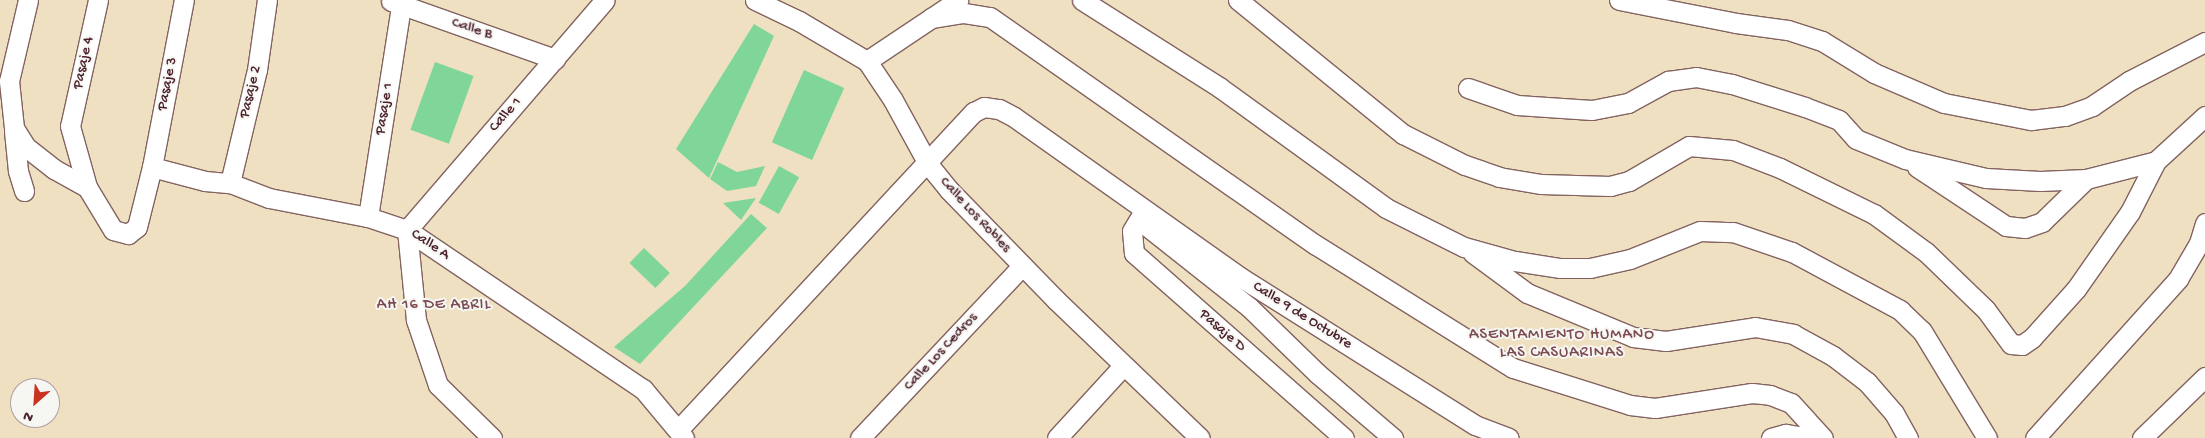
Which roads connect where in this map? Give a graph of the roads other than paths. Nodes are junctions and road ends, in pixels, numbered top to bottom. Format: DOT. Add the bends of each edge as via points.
graph roads {
  1 [pos="28,0"];
  2 [pos="98,0"];
  3 [pos="184,0"];
  4 [pos="267,0"];
  5 [pos="605,0"];
  6 [pos="755,0"];
  7 [pos="958,0"];
  8 [pos="1082,0"];
  9 [pos="1238,0"];
  10 [pos="1619,0"];
  11 [pos="397,2"];
  12 [pos="931,18"];
  13 [pos="2205,42"];
  14 [pos="554,59"];
  15 [pos="866,61"];
  16 [pos="1468,88"];
  17 [pos="2202,126"];
  18 [pos="14,128"];
  19 [pos="1906,159"];
  20 [pos="2156,161"];
  21 [pos="928,164"];
  22 [pos="152,167"];
  23 [pos="2086,179"];
  24 [pos="230,183"];
  25 [pos="86,187"];
  26 [pos="24,191"];
  27 [pos="1142,215"];
  28 [pos="368,217"];
  29 [pos="2205,223"];
  30 [pos="407,230"];
  31 [pos="1464,247"];
  32 [pos="1022,266"];
  33 [pos="1123,366"];
  34 [pos="2205,377"];
  35 [pos="681,434"];
  36 [pos="492,438"];
  37 [pos="860,438"];
  38 [pos="1057,438"];
  39 [pos="1200,438"];
  40 [pos="1344,438"];
  41 [pos="1394,438"];
  42 [pos="1508,438"];
  43 [pos="1771,438"];
  44 [pos="1810,438"];
  45 [pos="1823,438"];
  46 [pos="1908,438"];
  47 [pos="1987,438"];
  48 [pos="2035,438"];
  49 [pos="2142,438"];
  1 -- 18 [label="street" via="9,81"];
  2 -- 25 [label="street, Pasaje 4" via="70,126"];
  3 -- 22 [label="street, Pasaje 3"];
  4 -- 24 [label="street, Pasaje 2" via="257,70"];
  5 -- 14 [label="street, Calle 1"];
  6 -- 15 [label="street, Calle Los Robles" via="799,21"];
  7 -- 12 [label="street"];
  8 -- 31 [label="street" via="1219,87 1386,208"];
  9 -- 20 [label="street" via="1403,134 1465,165 1499,177 1541,184 1610,186 1629,181 1689,146 1733,150 1780,168 1874,214 1926,252 1986,310 2011,344 2022,345 2032,338 2076,289 2130,212"];
  10 -- 13 [label="street" via="1788,30 1822,41 1874,73 1944,103 2031,120 2065,116 2092,106 2129,81"];
  11 -- 14 [label="street, Calle B"];
  11 -- 28 [label="street, Pasaje 1"];
  12 -- 15 [label="street"];
  12 -- 45 [label="street" via="964,13 990,18 1316,245 1513,368 1630,405 1656,408 1752,393 1770,395 1791,403"];
  14 -- 30 [label="street, Calle 1"];
  15 -- 21 [label="street, Calle Los Robles" via="893,100"];
  16 -- 19 [label="street" via="1517,105 1592,110 1628,103 1668,81 1696,76 1732,84 1839,120 1856,139"];
  17 -- 20 [label="street"];
  18 -- 25 [label="street" via="26,147 54,169"];
  18 -- 26 [label="street" via="18,171"];
  19 -- 23 [label="street" via="1986,178"];
  19 -- 23 [label="street" via="2006,226 2025,228 2042,222"];
  20 -- 23 [label="street"];
  21 -- 27 [label="street, Calle 9 de Octubre" via="974,112 984,107 998,109 1014,117"];
  21 -- 32 [label="street, Calle Los Robles" via="948,190"];
  21 -- 35 [label="street"];
  22 -- 24 [label="street, Calle A" via="205,181"];
  22 -- 25 [label="street" via="137,227 128,234 113,230"];
  24 -- 28 [label="street, Calle A" via="269,198"];
  27 -- 40 [label="street, Pasaje D" via="1132,232 1134,254"];
  27 -- 41 [label="street"];
  27 -- 42 [label="street, Calle 9 de Octubre" via="1475,425"];
  28 -- 30 [label="street, Calle A"];
  29 -- 48 [label="street" via="2199,242 2178,279"];
  30 -- 35 [label="street, Calle A" via="642,389"];
  30 -- 36 [label="street" via="416,320 438,385"];
  31 -- 46 [label="street" via="1526,293 1633,337 1666,341 1755,327 1793,334 1833,356 1868,382 1894,412"];
  31 -- 47 [label="street" via="1515,261 1560,268 1590,268 1630,259 1700,231 1733,232 1792,252 1900,310 1922,331"];
  32 -- 33 [label="street, Calle Los Robles"];
  32 -- 37 [label="street, Calle Los Cedros"];
  33 -- 38 [label="street"];
  33 -- 39 [label="street, Calle Los Robles"];
  34 -- 49 [label="street"];
  43 -- 44 [label="street" via="1785,434"];
}
